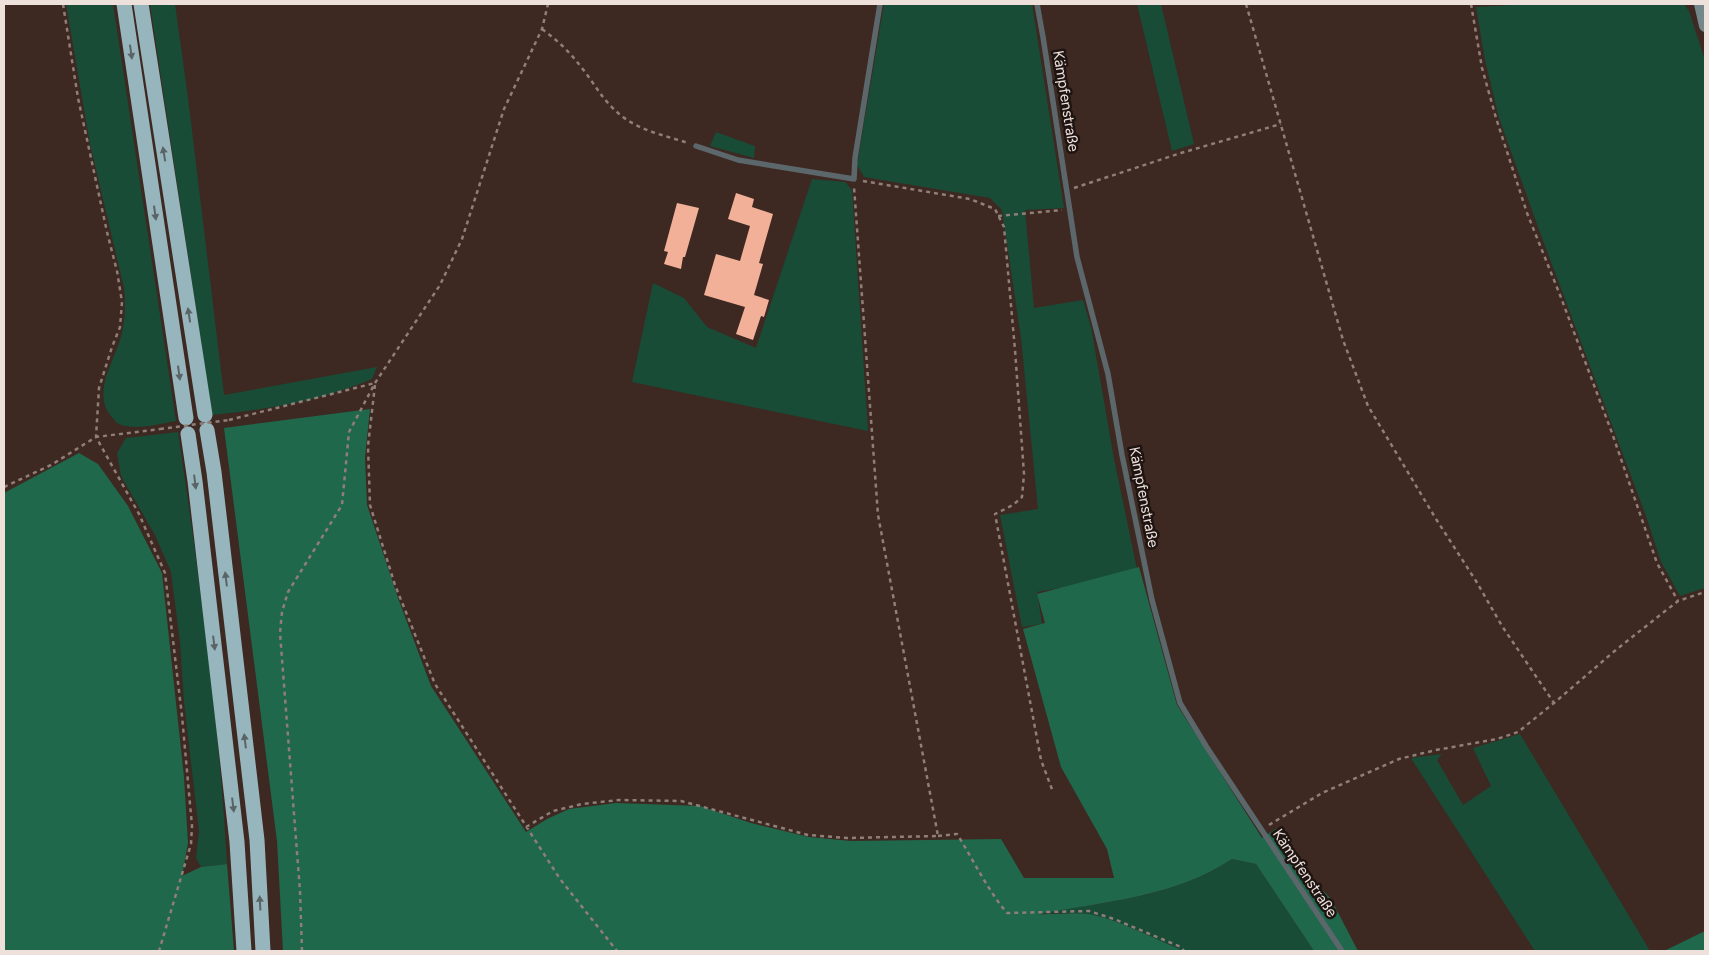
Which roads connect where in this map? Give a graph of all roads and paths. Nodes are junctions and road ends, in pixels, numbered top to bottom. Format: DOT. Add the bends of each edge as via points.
graph roads {
  1 [pos="63,4"];
  2 [pos="124,4"];
  3 [pos="141,4"];
  4 [pos="548,4"];
  5 [pos="880,4"];
  6 [pos="1037,4"];
  7 [pos="1246,4"];
  8 [pos="1471,4"];
  9 [pos="1699,6"];
  10 [pos="1705,26"];
  11 [pos="542,29"];
  12 [pos="1281,124"];
  13 [pos="696,146"];
  14 [pos="854,179"];
  15 [pos="1068,190"];
  16 [pos="1070,209"];
  17 [pos="998,216"];
  18 [pos="375,383"];
  19 [pos="186,418"];
  20 [pos="188,434"];
  21 [pos="96,437"];
  22 [pos="4,487"];
  23 [pos="1705,592"];
  24 [pos="1678,601"];
  25 [pos="1554,704"];
  26 [pos="1054,792"];
  27 [pos="526,826"];
  28 [pos="1261,829"];
  29 [pos="938,836"];
  30 [pos="159,951"];
  31 [pos="244,951"];
  32 [pos="263,951"];
  33 [pos="302,951"];
  34 [pos="617,951"];
  35 [pos="1184,951"];
  36 [pos="1342,951"];
  1 -- 21 [label="path" via="78,98 122,302 120,327 99,388"];
  2 -- 19 [label="highway, one-way"];
  32 -- 3 [label="highway, one-way" via="257,840 214,472"];
  4 -- 11 [label="path"];
  5 -- 14 [label="lane"];
  6 -- 15 [label="lane, Kämpfenstraße"];
  7 -- 12 [label="path"];
  8 -- 24 [label="path" via="1482,68 1527,213 1657,563"];
  9 -- 10 [label="street"];
  11 -- 13 [label="path" via="562,44 603,98 624,118"];
  11 -- 18 [label="path" via="504,109 462,239 440,285"];
  12 -- 15 [label="path"];
  12 -- 25 [label="path" via="1343,340 1368,406 1502,626"];
  13 -- 14 [label="lane" via="738,160"];
  14 -- 17 [label="path" via="970,199 995,209"];
  14 -- 29 [label="path" via="878,515"];
  15 -- 16 [label="lane, Kämpfenstraße"];
  16 -- 17 [label="path"];
  16 -- 28 [label="lane, Kämpfenstraße" via="1077,257 1108,374 1152,600 1180,703"];
  17 -- 26 [label="path" via="1004,227 1024,474 1022,497 995,514 1042,760"];
  18 -- 21 [label="path, bridge" via="229,420"];
  18 -- 27 [label="path" via="368,446 370,505 394,585 435,684"];
  18 -- 33 [label="path" via="349,432 342,505 288,592 282,612 280,633"];
  20 -- 31 [label="highway, one-way" via="237,842"];
  21 -- 22 [label="path" via="51,465"];
  21 -- 30 [label="path" via="139,514 165,573 192,826 191,844"];
  23 -- 24 [label="path"];
  24 -- 25 [label="path"];
  25 -- 28 [label="path" via="1518,732 1399,759 1322,793"];
  27 -- 29 [label="path" via="553,811 619,800 681,802 808,835 847,838"];
  27 -- 34 [label="path" via="560,879"];
  28 -- 36 [label="lane, Kämpfenstraße"];
  29 -- 35 [label="path" via="957,834 994,898 1007,913 1089,911 1181,947"];
}
